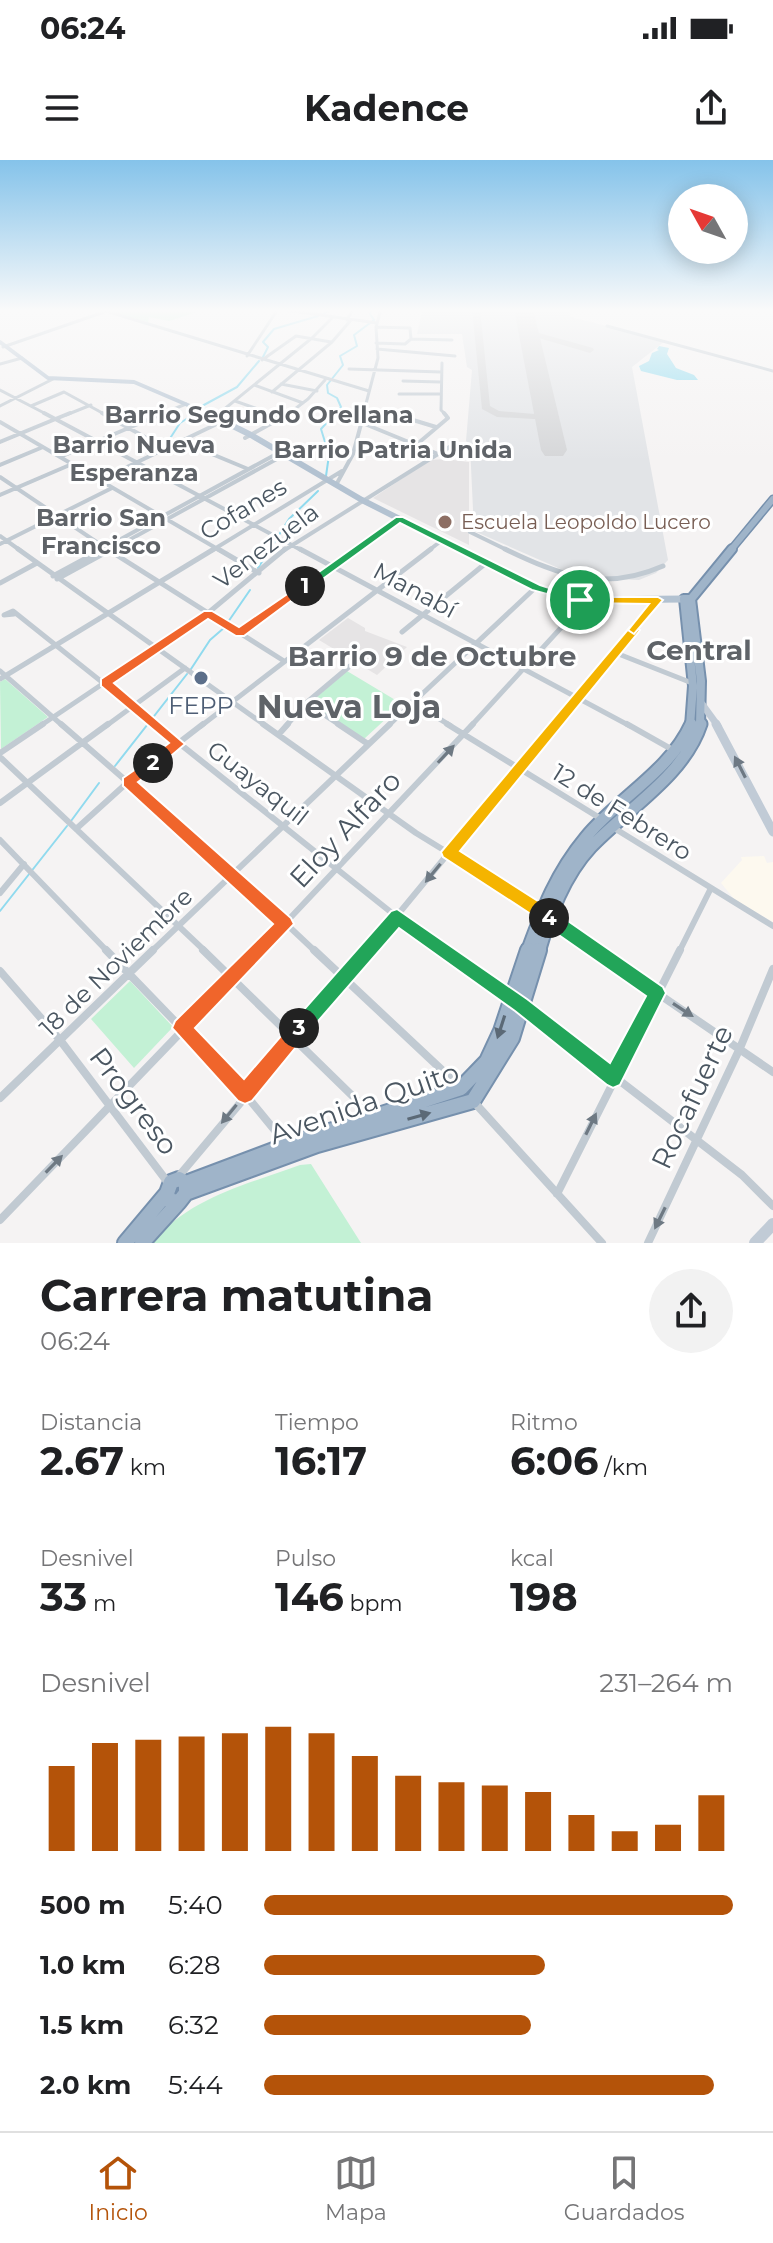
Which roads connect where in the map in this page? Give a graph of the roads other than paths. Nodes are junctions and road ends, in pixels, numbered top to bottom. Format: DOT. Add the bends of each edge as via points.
graph roads {
  1 [pos="21,360"];
  2 [pos="262,360"];
  3 [pos="285,360"];
  4 [pos="312,360"];
  5 [pos="376,360"];
  6 [pos="731,360"];
  7 [pos="442,363"];
  8 [pos="278,365"];
  9 [pos="349,369"];
  10 [pos="375,370"];
  11 [pos="299,371"];
  12 [pos="773,371"];
  13 [pos="441,372"];
  14 [pos="52,380"];
  15 [pos="328,381"];
  16 [pos="403,381"];
  17 [pos="441,382"];
  18 [pos="281,384"];
  19 [pos="253,385"];
  20 [pos="0,390"];
  21 [pos="318,391"];
  22 [pos="369,391"];
  23 [pos="272,392"];
  24 [pos="399,394"];
  25 [pos="441,394"];
  26 [pos="15,398"];
  27 [pos="235,401"];
  28 [pos="303,403"];
  29 [pos="185,404"];
  30 [pos="91,405"];
  31 [pos="0,406"];
  32 [pos="30,406"];
  33 [pos="56,419"];
  34 [pos="284,419"];
  35 [pos="218,420"];
  36 [pos="413,420"];
  37 [pos="0,422"];
  38 [pos="360,422"];
  39 [pos="130,428"];
  40 [pos="437,428"];
  41 [pos="20,434"];
  42 [pos="248,436"];
  43 [pos="98,441"];
  44 [pos="182,441"];
  45 [pos="0,442"];
  46 [pos="456,443"];
  47 [pos="416,445"];
  48 [pos="43,447"];
  49 [pos="166,449"];
  50 [pos="280,454"];
  51 [pos="438,454"];
  52 [pos="60,457"];
  53 [pos="137,462"];
  54 [pos="72,464"];
  55 [pos="0,465"];
  56 [pos="248,469"];
  57 [pos="342,471"];
  58 [pos="0,477"];
  59 [pos="99,480"];
  60 [pos="327,480"];
  61 [pos="336,485"];
  62 [pos="17,488"];
  63 [pos="112,488"];
  64 [pos="0,495"];
  65 [pos="201,497"];
  66 [pos="773,499"];
  67 [pos="362,500"];
  68 [pos="58,516"];
  69 [pos="163,518"];
  70 [pos="400,519"];
  71 [pos="252,525"];
  72 [pos="470,532"];
  73 [pos="0,536"];
  74 [pos="7,541"];
  75 [pos="441,541"];
  76 [pos="0,544"];
  77 [pos="290,545"];
  78 [pos="109,548"];
  79 [pos="214,548"];
  80 [pos="37,563"];
  81 [pos="486,563"];
  82 [pos="663,566"];
  83 [pos="332,567"];
  84 [pos="259,573"];
  85 [pos="55,577"];
  86 [pos="587,580"];
  87 [pos="157,582"];
  88 [pos="0,583"];
  89 [pos="536,588"];
  90 [pos="377,591"];
  91 [pos="688,599"];
  92 [pos="584,600"];
  93 [pos="658,600"];
  94 [pos="108,612"];
  95 [pos="208,613"];
  96 [pos="14,614"];
  97 [pos="423,615"];
  98 [pos="402,632"];
  99 [pos="240,633"];
  100 [pos="476,643"];
  101 [pos="56,646"];
  102 [pos="155,647"];
  103 [pos="616,653"];
  104 [pos="284,661"];
  105 [pos="350,666"];
  106 [pos="185,668"];
  107 [pos="525,669"];
  108 [pos="2,676"];
  109 [pos="105,682"];
  110 [pos="693,683"];
  111 [pos="577,696"];
  112 [pos="233,702"];
  113 [pos="412,702"];
  114 [pos="306,703"];
  115 [pos="702,704"];
  116 [pos="133,706"];
  117 [pos="53,718"];
  118 [pos="279,734"];
  119 [pos="464,735"];
  120 [pos="82,743"];
  121 [pos="178,744"];
  122 [pos="368,744"];
  123 [pos="680,754"];
  124 [pos="0,755"];
  125 [pos="519,771"];
  126 [pos="336,776"];
  127 [pos="128,782"];
  128 [pos="27,783"];
  129 [pos="0,803"];
  130 [pos="390,815"];
  131 [pos="608,824"];
  132 [pos="281,826"];
  133 [pos="76,829"];
  134 [pos="773,832"];
  135 [pos="0,840"];
  136 [pos="449,852"];
  137 [pos="24,864"];
  138 [pos="339,868"];
  139 [pos="233,874"];
  140 [pos="711,888"];
  141 [pos="0,893"];
  142 [pos="546,915"];
  143 [pos="397,917"];
  144 [pos="285,924"];
  145 [pos="773,926"];
  146 [pos="178,927"];
  147 [pos="773,969"];
  148 [pos="0,971"];
  149 [pos="128,975"];
  150 [pos="232,977"];
  151 [pos="343,978"];
  152 [pos="657,993"];
  153 [pos="515,1001"];
  154 [pos="182,1028"];
  155 [pos="292,1036"];
  156 [pos="60,1040"];
  157 [pos="740,1048"];
  158 [pos="773,1072"];
  159 [pos="613,1078"];
  160 [pos="461,1088"];
  161 [pos="245,1094"];
  162 [pos="0,1098"];
  163 [pos="473,1101"];
  164 [pos="110,1105"];
  165 [pos="374,1122"];
  166 [pos="696,1142"];
  167 [pos="287,1145"];
  168 [pos="177,1189"];
  169 [pos="557,1194"];
  170 [pos="773,1206"];
  171 [pos="0,1220"];
  172 [pos="773,1224"];
  173 [pos="125,1243"];
  174 [pos="142,1243"];
  175 [pos="602,1243"];
  176 [pos="648,1243"];
  177 [pos="755,1243"];
  1 -- 14 [label="main road"];
  2 -- 8 [label="street"];
  3 -- 8 [label="street"];
  4 -- 11 [label="street"];
  5 -- 10 [label="street"];
  6 -- 12 [label="street"];
  7 -- 13 [label="street"];
  8 -- 11 [label="street"];
  8 -- 19 [label="street"];
  9 -- 10 [label="street"];
  10 -- 13 [label="street"];
  10 -- 22 [label="street"];
  11 -- 15 [label="street"];
  11 -- 18 [label="street"];
  13 -- 17 [label="street"];
  14 -- 26 [label="street"];
  14 -- 29 [label="main road" via="134,382"];
  15 -- 21 [label="street"];
  15 -- 22 [label="street"];
  16 -- 17 [label="street"];
  17 -- 25 [label="street"];
  18 -- 21 [label="street"];
  18 -- 23 [label="street"];
  19 -- 23 [label="street"];
  19 -- 27 [label="street"];
  20 -- 26 [label="street, Manabí"];
  21 -- 28 [label="street"];
  22 -- 38 [label="street"];
  23 -- 28 [label="street"];
  24 -- 25 [label="street"];
  25 -- 40 [label="street" via="441,410 448,418"];
  26 -- 31 [label="street"];
  26 -- 32 [label="street, Manabí"];
  27 -- 34 [label="street"];
  27 -- 35 [label="street"];
  28 -- 34 [label="street"];
  29 -- 35 [label="main road"];
  29 -- 39 [label="street"];
  30 -- 32 [label="street" via="62,392"];
  30 -- 33 [label="street"];
  30 -- 39 [label="street"];
  32 -- 33 [label="street, Manabí"];
  33 -- 41 [label="street"];
  33 -- 43 [label="street, Manabí"];
  34 -- 42 [label="street"];
  35 -- 42 [label="main road"];
  35 -- 44 [label="street"];
  36 -- 40 [label="street"];
  37 -- 41 [label="street"];
  38 -- 47 [label="street"];
  38 -- 57 [label="street" via="353,454"];
  39 -- 43 [label="street"];
  39 -- 49 [label="street"];
  40 -- 47 [label="street"];
  41 -- 45 [label="street"];
  41 -- 48 [label="street"];
  42 -- 50 [label="main road"];
  43 -- 52 [label="street"];
  43 -- 53 [label="street, Manabí"];
  44 -- 49 [label="street"];
  44 -- 56 [label="street"];
  46 -- 51 [label="street, Venezuela"];
  47 -- 51 [label="street"];
  48 -- 52 [label="street"];
  48 -- 55 [label="street"];
  49 -- 53 [label="street"];
  50 -- 56 [label="street"];
  50 -- 60 [label="main road"];
  50 -- 65 [label="street"];
  51 -- 67 [label="street, Venezuela"];
  52 -- 54 [label="street"];
  53 -- 59 [label="street"];
  53 -- 65 [label="street, Manabí"];
  54 -- 59 [label="street"];
  54 -- 62 [label="street"];
  56 -- 65 [label="street"];
  57 -- 60 [label="street, Cofanes"];
  57 -- 61 [label="street"];
  58 -- 62 [label="street"];
  59 -- 63 [label="street"];
  60 -- 61 [label="main road"];
  60 -- 71 [label="street, Cofanes"];
  61 -- 67 [label="main road"];
  62 -- 64 [label="street"];
  62 -- 68 [label="street"];
  63 -- 68 [label="street"];
  63 -- 69 [label="street"];
  65 -- 69 [label="street"];
  65 -- 71 [label="street, Manabí"];
  66 -- 91 [label="highway"];
  67 -- 70 [label="main road"];
  67 -- 77 [label="street, Venezuela"];
  68 -- 74 [label="street"];
  68 -- 78 [label="street"];
  69 -- 78 [label="street"];
  69 -- 79 [label="street"];
  70 -- 75 [label="main road"];
  70 -- 83 [label="street"];
  71 -- 77 [label="street, Manabí"];
  71 -- 79 [label="street, Cofanes"];
  72 -- 86 [label="street"];
  73 -- 74 [label="street"];
  74 -- 76 [label="street"];
  74 -- 80 [label="street"];
  75 -- 81 [label="main road"];
  75 -- 90 [label="street"];
  77 -- 83 [label="street, Manabí"];
  77 -- 84 [label="street, Venezuela"];
  78 -- 85 [label="street"];
  78 -- 87 [label="street"];
  79 -- 84 [label="street"];
  79 -- 87 [label="street, Cofanes"];
  80 -- 85 [label="street"];
  80 -- 88 [label="street"];
  81 -- 89 [label="main road"];
  81 -- 97 [label="street"];
  82 -- 86 [label="street" via="639,579"];
  83 -- 90 [label="street, Manabí"];
  83 -- 99 [label="street"];
  84 -- 95 [label="street, Venezuela"];
  85 -- 94 [label="street"];
  86 -- 92 [label="street"];
  87 -- 94 [label="street, Cofanes"];
  87 -- 95 [label="street"];
  89 -- 92 [label="main road"];
  89 -- 100 [label="street, 18 de Noviembre"];
  90 -- 97 [label="street, Manabí"];
  90 -- 104 [label="street"];
  91 -- 93 [label="main road"];
  91 -- 110 [label="highway, Avenida Quito"];
  91 -- 115 [label="highway, Avenida Quito"];
  92 -- 93 [label="main road"];
  92 -- 107 [label="street, Eloy Alfaro"];
  93 -- 103 [label="street"];
  94 -- 101 [label="street, Cofanes"];
  94 -- 102 [label="street"];
  95 -- 99 [label="street"];
  95 -- 102 [label="street, Venezuela"];
  96 -- 101 [label="street, Guayaquil"];
  97 -- 98 [label="street"];
  97 -- 100 [label="street, Manabí"];
  99 -- 104 [label="street"];
  100 -- 107 [label="street, Manabí"];
  100 -- 113 [label="street, 18 de Noviembre"];
  101 -- 108 [label="street, Cofanes"];
  101 -- 109 [label="street, Guayaquil"];
  102 -- 106 [label="street"];
  102 -- 109 [label="street, Venezuela"];
  103 -- 110 [label="street"];
  103 -- 111 [label="street"];
  104 -- 112 [label="street"];
  105 -- 114 [label="street"];
  106 -- 112 [label="street"];
  106 -- 116 [label="street"];
  107 -- 111 [label="street, Manabí"];
  107 -- 119 [label="street, Eloy Alfaro"];
  108 -- 117 [label="street"];
  109 -- 116 [label="street, Guayaquil"];
  109 -- 117 [label="street, Venezuela"];
  110 -- 123 [label="highway, Avenida Quito" via="693,719"];
  111 -- 123 [label="street, Manabí"];
  111 -- 125 [label="street"];
  112 -- 118 [label="street"];
  112 -- 121 [label="street"];
  113 -- 119 [label="street, 12 de Febrero"];
  113 -- 122 [label="street, 18 de Noviembre"];
  114 -- 118 [label="street"];
  114 -- 122 [label="street"];
  115 -- 123 [label="highway, Avenida Quito" via="702,721"];
  134 -- 115 [label="main road, one-way"];
  116 -- 120 [label="street"];
  116 -- 121 [label="street, Guayaquil"];
  117 -- 120 [label="street"];
  117 -- 124 [label="street, Venezuela"];
  118 -- 126 [label="street"];
  119 -- 125 [label="street, 12 de Febrero"];
  130 -- 119 [label="street, Eloy Alfaro, one-way"];
  120 -- 127 [label="street"];
  120 -- 128 [label="street"];
  121 -- 127 [label="street"];
  121 -- 132 [label="street, Guayaquil"];
  122 -- 126 [label="street, 18 de Noviembre"];
  123 -- 131 [label="highway, Avenida Quito"];
  124 -- 128 [label="street"];
  125 -- 131 [label="street, 12 de Febrero"];
  125 -- 136 [label="street"];
  126 -- 130 [label="street"];
  126 -- 132 [label="street, 18 de Noviembre"];
  127 -- 133 [label="street"];
  127 -- 139 [label="street"];
  128 -- 129 [label="street"];
  128 -- 133 [label="street"];
  130 -- 136 [label="street"];
  130 -- 138 [label="street, Eloy Alfaro"];
  131 -- 140 [label="street, 12 de Febrero"];
  131 -- 142 [label="highway, Avenida Quito"];
  132 -- 138 [label="street, Guayaquil"];
  132 -- 139 [label="street, 18 de Noviembre"];
  133 -- 146 [label="street"];
  135 -- 137 [label="street"];
  136 -- 142 [label="street"];
  136 -- 143 [label="street, one-way"];
  137 -- 141 [label="street"];
  137 -- 149 [label="street"];
  138 -- 143 [label="street, Guayaquil"];
  138 -- 144 [label="street, Eloy Alfaro"];
  139 -- 144 [label="street"];
  139 -- 146 [label="street, 18 de Noviembre"];
  140 -- 145 [label="street, 12 de Febrero"];
  140 -- 152 [label="street"];
  142 -- 152 [label="street"];
  142 -- 153 [label="highway, Avenida Quito"];
  143 -- 151 [label="street"];
  143 -- 153 [label="street, Guayaquil"];
  144 -- 150 [label="street, Eloy Alfaro"];
  144 -- 151 [label="street"];
  146 -- 149 [label="street, 18 de Noviembre"];
  146 -- 150 [label="street"];
  147 -- 157 [label="street, Rocafuerte"];
  148 -- 156 [label="street, Progreso"];
  149 -- 154 [label="street"];
  149 -- 156 [label="street, 18 de Noviembre"];
  150 -- 154 [label="street, Eloy Alfaro"];
  150 -- 155 [label="street"];
  151 -- 155 [label="street"];
  151 -- 160 [label="street"];
  152 -- 157 [label="street, one-way"];
  152 -- 159 [label="street"];
  153 -- 159 [label="street, Guayaquil"];
  153 -- 160 [label="highway, Avenida Quito, one-way" via="487,1061"];
  153 -- 163 [label="highway, Avenida Quito" via="512,1038"];
  154 -- 161 [label="street"];
  154 -- 164 [label="street, Eloy Alfaro"];
  155 -- 161 [label="street"];
  155 -- 165 [label="street"];
  156 -- 162 [label="street, 18 de Noviembre"];
  156 -- 164 [label="street, Progreso"];
  157 -- 158 [label="street"];
  157 -- 166 [label="street, Rocafuerte"];
  159 -- 166 [label="street, Guayaquil"];
  169 -- 159 [label="street, one-way"];
  160 -- 163 [label="street"];
  160 -- 165 [label="highway, Avenida Quito"];
  161 -- 167 [label="street"];
  161 -- 168 [label="street, one-way"];
  165 -- 163 [label="highway, Avenida Quito, one-way"];
  163 -- 169 [label="street"];
  164 -- 168 [label="street, Progreso"];
  171 -- 164 [label="street, Eloy Alfaro, one-way"];
  165 -- 167 [label="highway, Avenida Quito"];
  165 -- 168 [label="highway, Avenida Quito"];
  166 -- 170 [label="street, Guayaquil" via="742,1175"];
  166 -- 176 [label="street, Rocafuerte, one-way"];
  167 -- 168 [label="highway, Avenida Quito"];
  168 -- 173 [label="highway, Avenida Quito"];
  168 -- 174 [label="highway, Avenida Quito"];
  169 -- 175 [label="street"];
  172 -- 177 [label="main road"];
}
